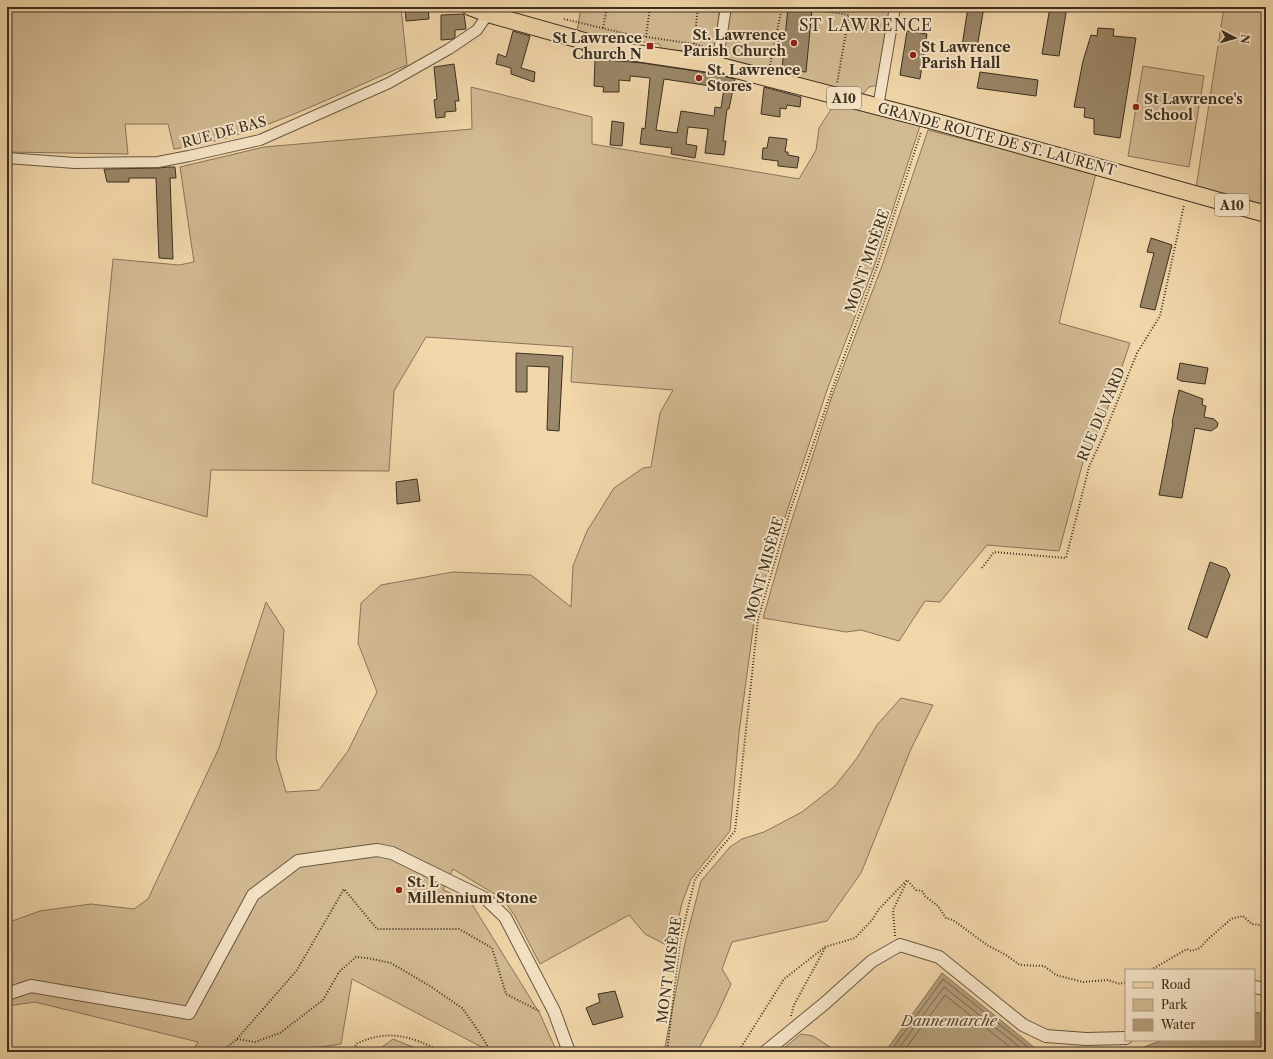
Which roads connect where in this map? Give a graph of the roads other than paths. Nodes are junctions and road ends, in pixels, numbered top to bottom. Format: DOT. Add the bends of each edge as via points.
graph roads {
  1 [pos="470,7"];
  2 [pos="726,7"];
  3 [pos="895,7"];
  4 [pos="488,14"];
  5 [pos="718,59"];
  6 [pos="878,107"];
  7 [pos="7,158"];
  8 [pos="1266,214"];
  9 [pos="1255,987"];
  10 [pos="1266,989"];
  11 [pos="7,994"];
  12 [pos="1125,1038"];
  13 [pos="569,1052"];
  14 [pos="765,1052"];
  1 -- 4 [label="main road, GRANDE ROUTE DE ST. LAURENT / A10"];
  2 -- 5 [label="street"];
  3 -- 6 [label="street"];
  4 -- 5 [label="main road, GRANDE ROUTE DE ST. LAURENT / A10" via="616,50"];
  4 -- 7 [label="street, RUE DE BAS" via="477,30 389,83 260,140 158,162 74,163"];
  5 -- 6 [label="main road, GRANDE ROUTE DE ST. LAURENT / A10"];
  6 -- 8 [label="main road, GRANDE ROUTE DE ST. LAURENT / A10"];
  9 -- 10 [label="street"];
  11 -- 13 [label="street" via="31,986 189,1013 253,894 298,861 377,850 392,853 486,898 505,917 554,1011"];
  12 -- 14 [label="street" via="1046,1036 1023,1025 939,957 900,945 872,961"];
}
